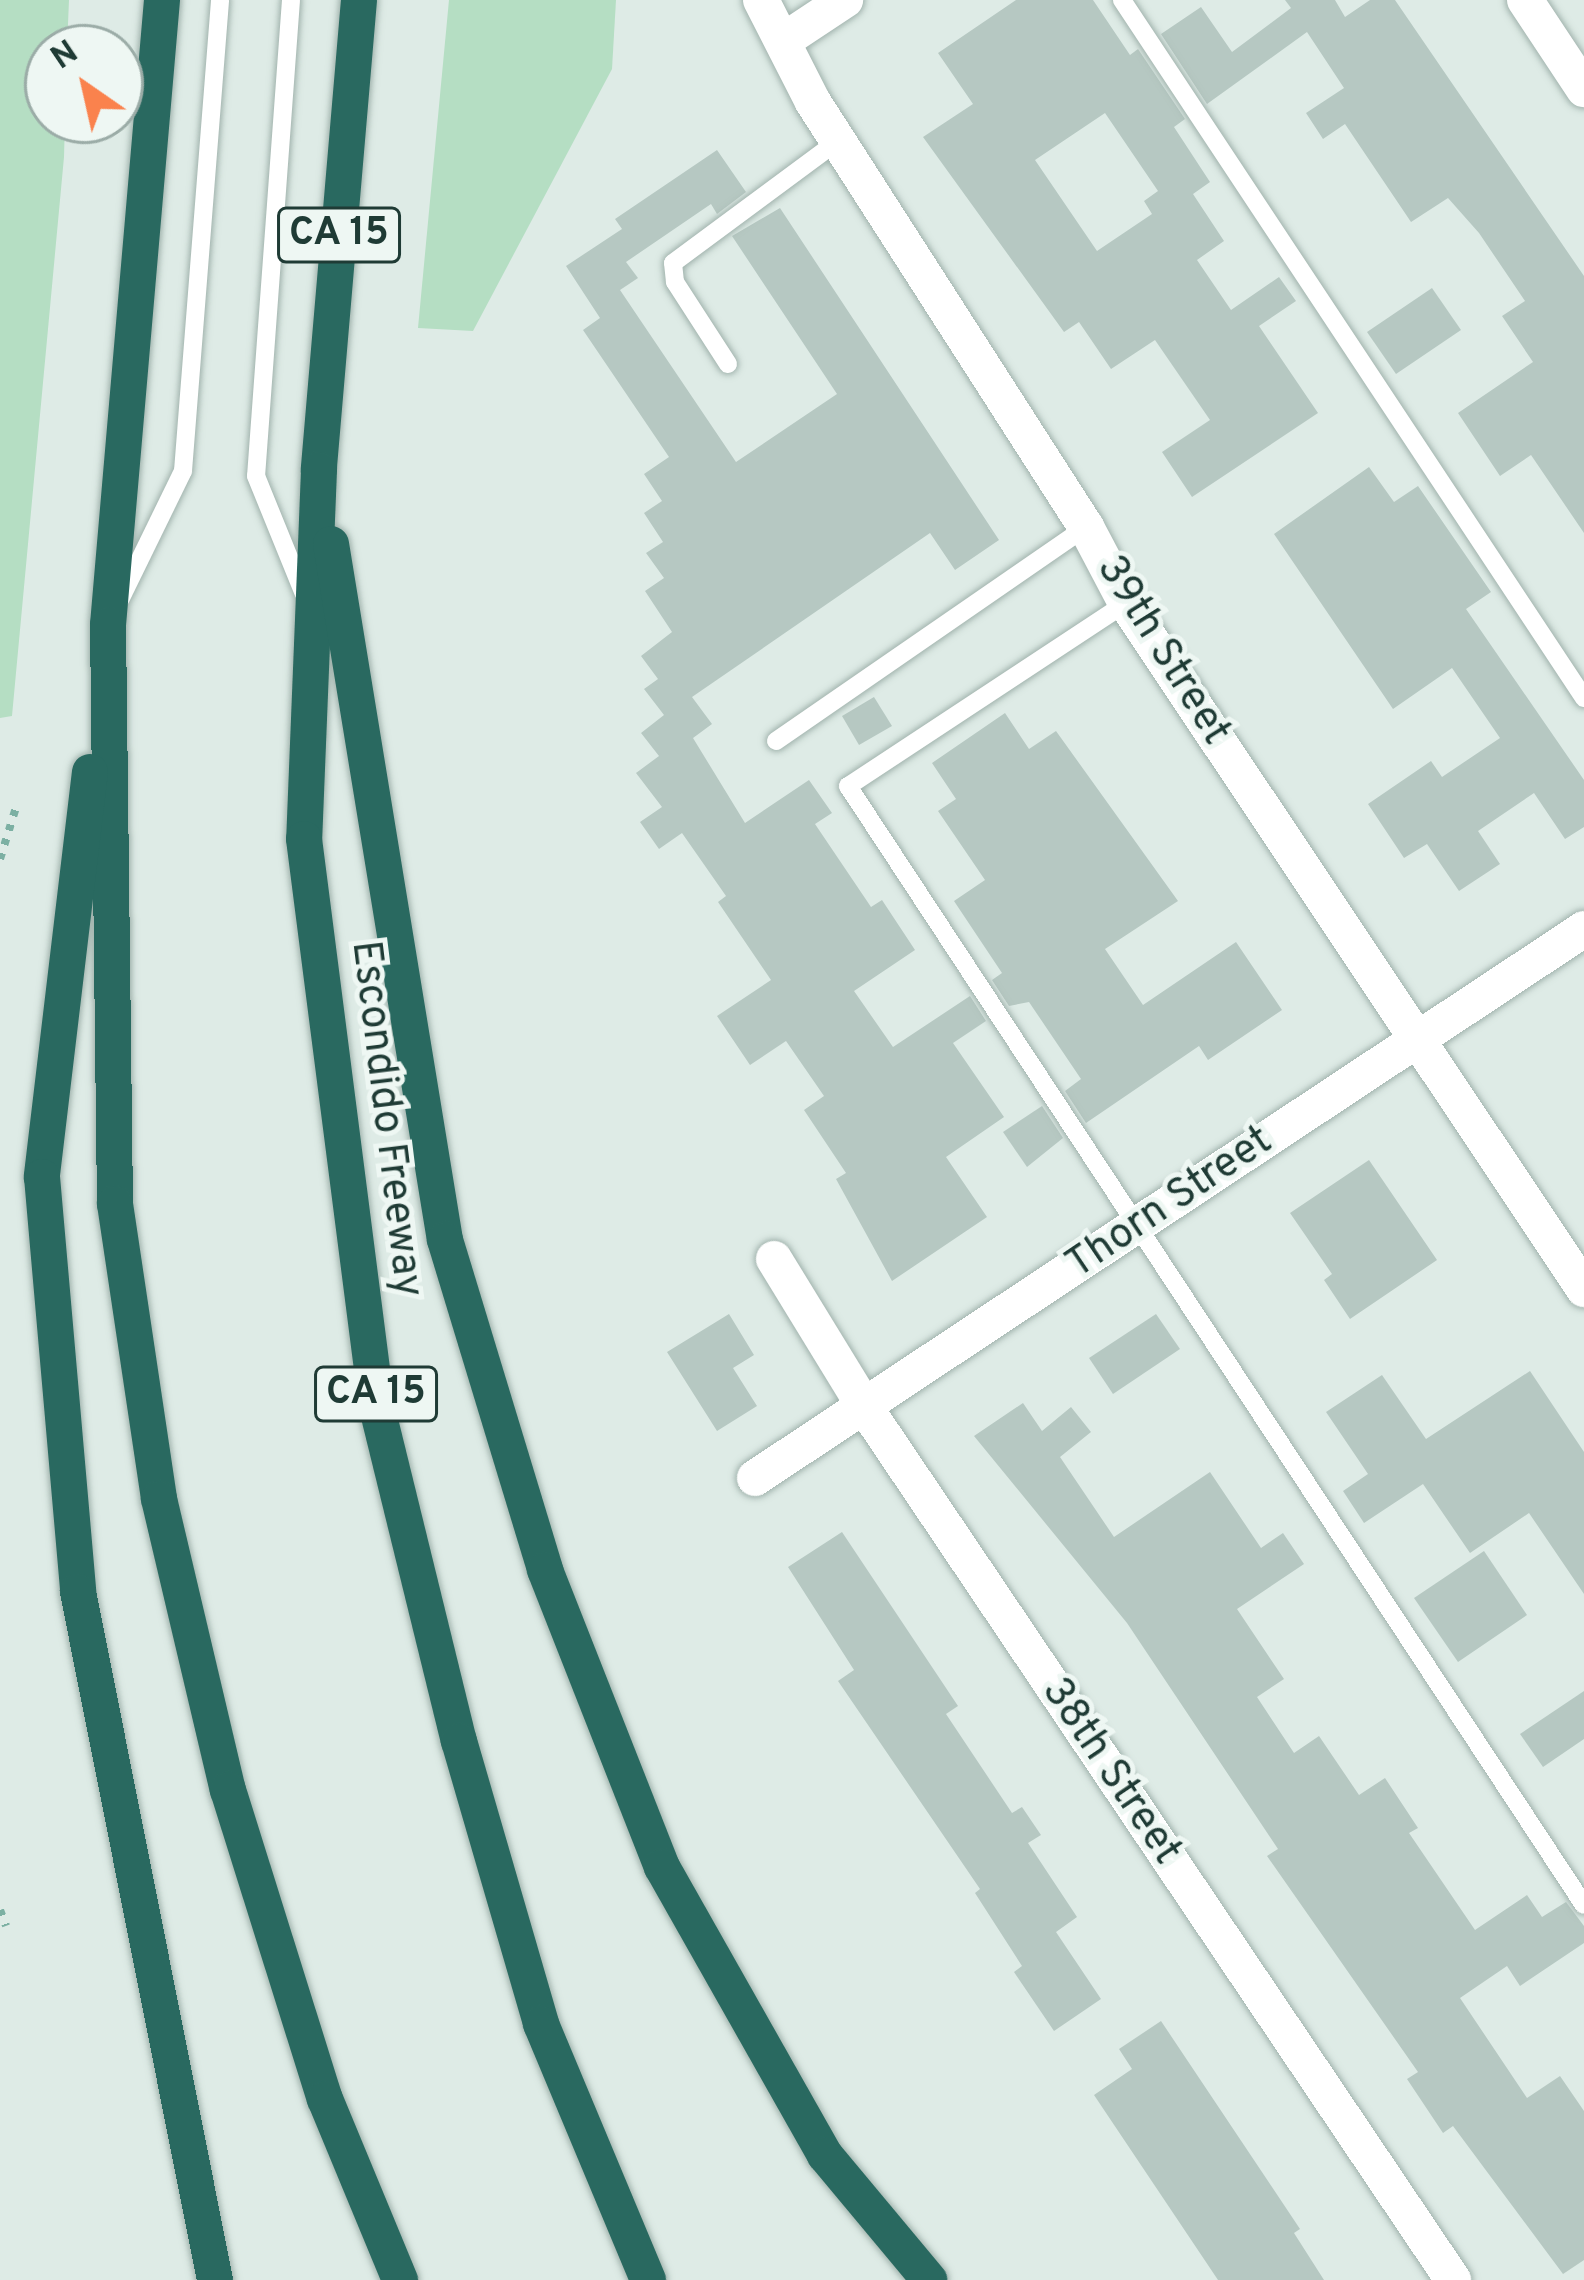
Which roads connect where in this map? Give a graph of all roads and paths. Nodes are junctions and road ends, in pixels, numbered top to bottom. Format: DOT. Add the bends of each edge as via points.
graph roads {
  1 [pos="162,0"];
  2 [pos="220,0"];
  3 [pos="291,0"];
  4 [pos="359,0"];
  5 [pos="761,0"];
  6 [pos="845,0"];
  7 [pos="1122,0"];
  8 [pos="1525,0"];
  9 [pos="786,39"];
  10 [pos="1584,89"];
  11 [pos="838,141"];
  12 [pos="728,364"];
  13 [pos="319,470"];
  14 [pos="1086,527"];
  15 [pos="1126,603"];
  16 [pos="313,615"];
  17 [pos="108,625"];
  18 [pos="1584,698"];
  19 [pos="776,741"];
  20 [pos="17,805"];
  21 [pos="0,860"];
  22 [pos="1584,928"];
  23 [pos="1417,1040"];
  24 [pos="1137,1225"];
  25 [pos="774,1259"];
  26 [pos="1584,1289"];
  27 [pos="864,1406"];
  28 [pos="755,1478"];
  29 [pos="1584,1905"];
  30 [pos="0,1910"];
  31 [pos="6,1926"];
  32 [pos="215,2280"];
  33 [pos="400,2280"];
  34 [pos="648,2280"];
  35 [pos="929,2280"];
  36 [pos="1454,2280"];
  1 -- 17 [label="highway"];
  2 -- 17 [label="lane" via="183,471"];
  3 -- 16 [label="lane" via="256,476"];
  4 -- 13 [label="highway, Escondido Freeway / CA 15"];
  5 -- 9 [label="street, 39th Street"];
  6 -- 9 [label="street"];
  7 -- 18 [label="lane"];
  8 -- 10 [label="street"];
  9 -- 11 [label="street, 39th Street"];
  11 -- 12 [label="lane" via="673,263 675,282"];
  11 -- 14 [label="street, 39th Street"];
  13 -- 16 [label="highway, Escondido Freeway / CA 15"];
  13 -- 35 [label="highway" via="445,1240 545,1570 662,1867 825,2155"];
  14 -- 15 [label="street, 39th Street"];
  14 -- 19 [label="lane"];
  15 -- 23 [label="street, 39th Street"];
  15 -- 24 [label="lane" via="848,786"];
  16 -- 34 [label="highway, Escondido Freeway / CA 15" via="304,839 377,1408 459,1741 542,2024"];
  17 -- 32 [label="highway" via="42,1177 78,1592"];
  17 -- 33 [label="highway" via="115,1204 159,1499 228,1790 326,2099"];
  20 -- 21 [label="path"];
  22 -- 23 [label="street, Thorn Street"];
  23 -- 24 [label="street, Thorn Street"];
  23 -- 26 [label="street, 39th Street"];
  24 -- 27 [label="street, Thorn Street"];
  24 -- 29 [label="lane"];
  25 -- 27 [label="street, 38th Street"];
  27 -- 28 [label="street, Thorn Street"];
  27 -- 36 [label="street, 38th Street"];
  30 -- 31 [label="path"];
}
